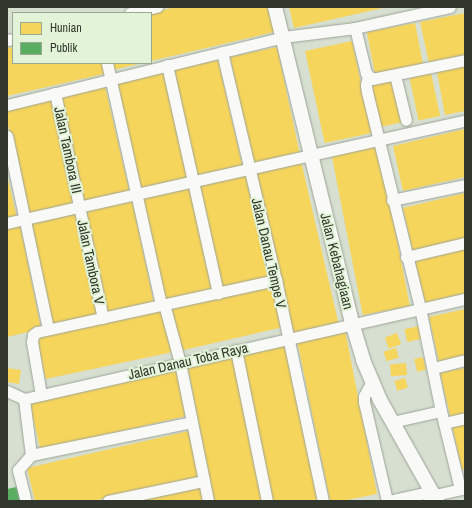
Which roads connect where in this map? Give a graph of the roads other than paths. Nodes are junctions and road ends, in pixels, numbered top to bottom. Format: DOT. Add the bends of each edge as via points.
graph roads {
  1 [pos="157,7"];
  2 [pos="275,7"];
  3 [pos="450,7"];
  4 [pos="134,12"];
  5 [pos="355,28"];
  6 [pos="282,37"];
  7 [pos="222,52"];
  8 [pos="465,60"];
  9 [pos="107,64"];
  10 [pos="166,65"];
  11 [pos="395,75"];
  12 [pos="368,76"];
  13 [pos="111,79"];
  14 [pos="56,93"];
  15 [pos="7,104"];
  16 [pos="406,120"];
  17 [pos="465,121"];
  18 [pos="7,136"];
  19 [pos="379,140"];
  20 [pos="311,155"];
  21 [pos="248,168"];
  22 [pos="193,181"];
  23 [pos="465,184"];
  24 [pos="135,194"];
  25 [pos="392,200"];
  26 [pos="80,207"];
  27 [pos="25,218"];
  28 [pos="7,222"];
  29 [pos="465,243"];
  30 [pos="406,257"];
  31 [pos="276,280"];
  32 [pos="218,293"];
  33 [pos="465,299"];
  34 [pos="162,304"];
  35 [pos="420,308"];
  36 [pos="103,318"];
  37 [pos="352,323"];
  38 [pos="48,329"];
  39 [pos="289,338"];
  40 [pos="236,350"];
  41 [pos="465,360"];
  42 [pos="180,363"];
  43 [pos="433,368"];
  44 [pos="372,381"];
  45 [pos="7,391"];
  46 [pos="41,395"];
  47 [pos="24,399"];
  48 [pos="441,411"];
  49 [pos="465,418"];
  50 [pos="192,422"];
  51 [pos="392,422"];
  52 [pos="444,423"];
  53 [pos="31,455"];
  54 [pos="204,481"];
  55 [pos="463,488"];
  56 [pos="433,497"];
  57 [pos="26,501"];
  58 [pos="108,501"];
  59 [pos="208,501"];
  60 [pos="267,501"];
  61 [pos="323,501"];
  62 [pos="388,501"];
  1 -- 4 [label="street"];
  2 -- 6 [label="street, Jalan Kebahagiaan"];
  3 -- 5 [label="street"];
  5 -- 6 [label="street"];
  5 -- 12 [label="street"];
  6 -- 7 [label="street"];
  6 -- 20 [label="street, Jalan Kebahagiaan"];
  7 -- 10 [label="street"];
  7 -- 21 [label="street, Jalan Danau Tempe V"];
  8 -- 11 [label="street"];
  9 -- 13 [label="street"];
  10 -- 13 [label="street"];
  10 -- 22 [label="street"];
  11 -- 12 [label="street" via="378,79"];
  11 -- 16 [label="street"];
  12 -- 19 [label="street" via="367,92"];
  13 -- 14 [label="street"];
  13 -- 24 [label="street"];
  14 -- 15 [label="street"];
  14 -- 26 [label="street, Jalan Tambora III"];
  17 -- 19 [label="street"];
  18 -- 27 [label="street"];
  19 -- 20 [label="street"];
  19 -- 25 [label="street"];
  20 -- 21 [label="street"];
  20 -- 37 [label="street, Jalan Kebahagiaan"];
  21 -- 22 [label="street"];
  21 -- 31 [label="street, Jalan Danau Tempe V"];
  22 -- 24 [label="street"];
  22 -- 32 [label="street"];
  23 -- 25 [label="street"];
  24 -- 26 [label="street"];
  24 -- 34 [label="street"];
  25 -- 30 [label="street"];
  26 -- 27 [label="street"];
  26 -- 36 [label="street, Jalan Tambora V"];
  27 -- 28 [label="street"];
  27 -- 38 [label="street"];
  29 -- 30 [label="street"];
  30 -- 35 [label="street"];
  31 -- 32 [label="street"];
  31 -- 39 [label="street, Jalan Danau Tempe V"];
  32 -- 34 [label="street"];
  33 -- 35 [label="street, Jalan Danau Toba Raya"];
  34 -- 36 [label="street"];
  34 -- 42 [label="street"];
  35 -- 37 [label="street, Jalan Danau Toba Raya"];
  35 -- 43 [label="street"];
  36 -- 38 [label="street"];
  37 -- 39 [label="street, Jalan Danau Toba Raya"];
  37 -- 44 [label="street, Jalan Kebahagiaan"];
  38 -- 46 [label="street" via="34,335 32,342"];
  39 -- 40 [label="street, Jalan Danau Toba Raya"];
  39 -- 61 [label="street, Jalan Danau Tempe V"];
  40 -- 42 [label="street, Jalan Danau Toba Raya"];
  40 -- 60 [label="street"];
  41 -- 43 [label="street"];
  42 -- 46 [label="street, Jalan Danau Toba Raya"];
  42 -- 50 [label="street"];
  43 -- 48 [label="street"];
  44 -- 51 [label="street, Jalan Kebahagiaan"];
  44 -- 62 [label="street" via="364,396 364,402"];
  45 -- 47 [label="street"];
  46 -- 47 [label="street, Jalan Danau Toba Raya"];
  47 -- 53 [label="street"];
  48 -- 51 [label="street"];
  48 -- 52 [label="street"];
  49 -- 52 [label="street"];
  50 -- 53 [label="street"];
  50 -- 54 [label="street"];
  51 -- 56 [label="street, Jalan Kebahagiaan"];
  52 -- 55 [label="street"];
  53 -- 57 [label="street" via="18,469"];
  54 -- 58 [label="street"];
  54 -- 59 [label="street"];
  55 -- 56 [label="street"];
  56 -- 62 [label="street"];
}
